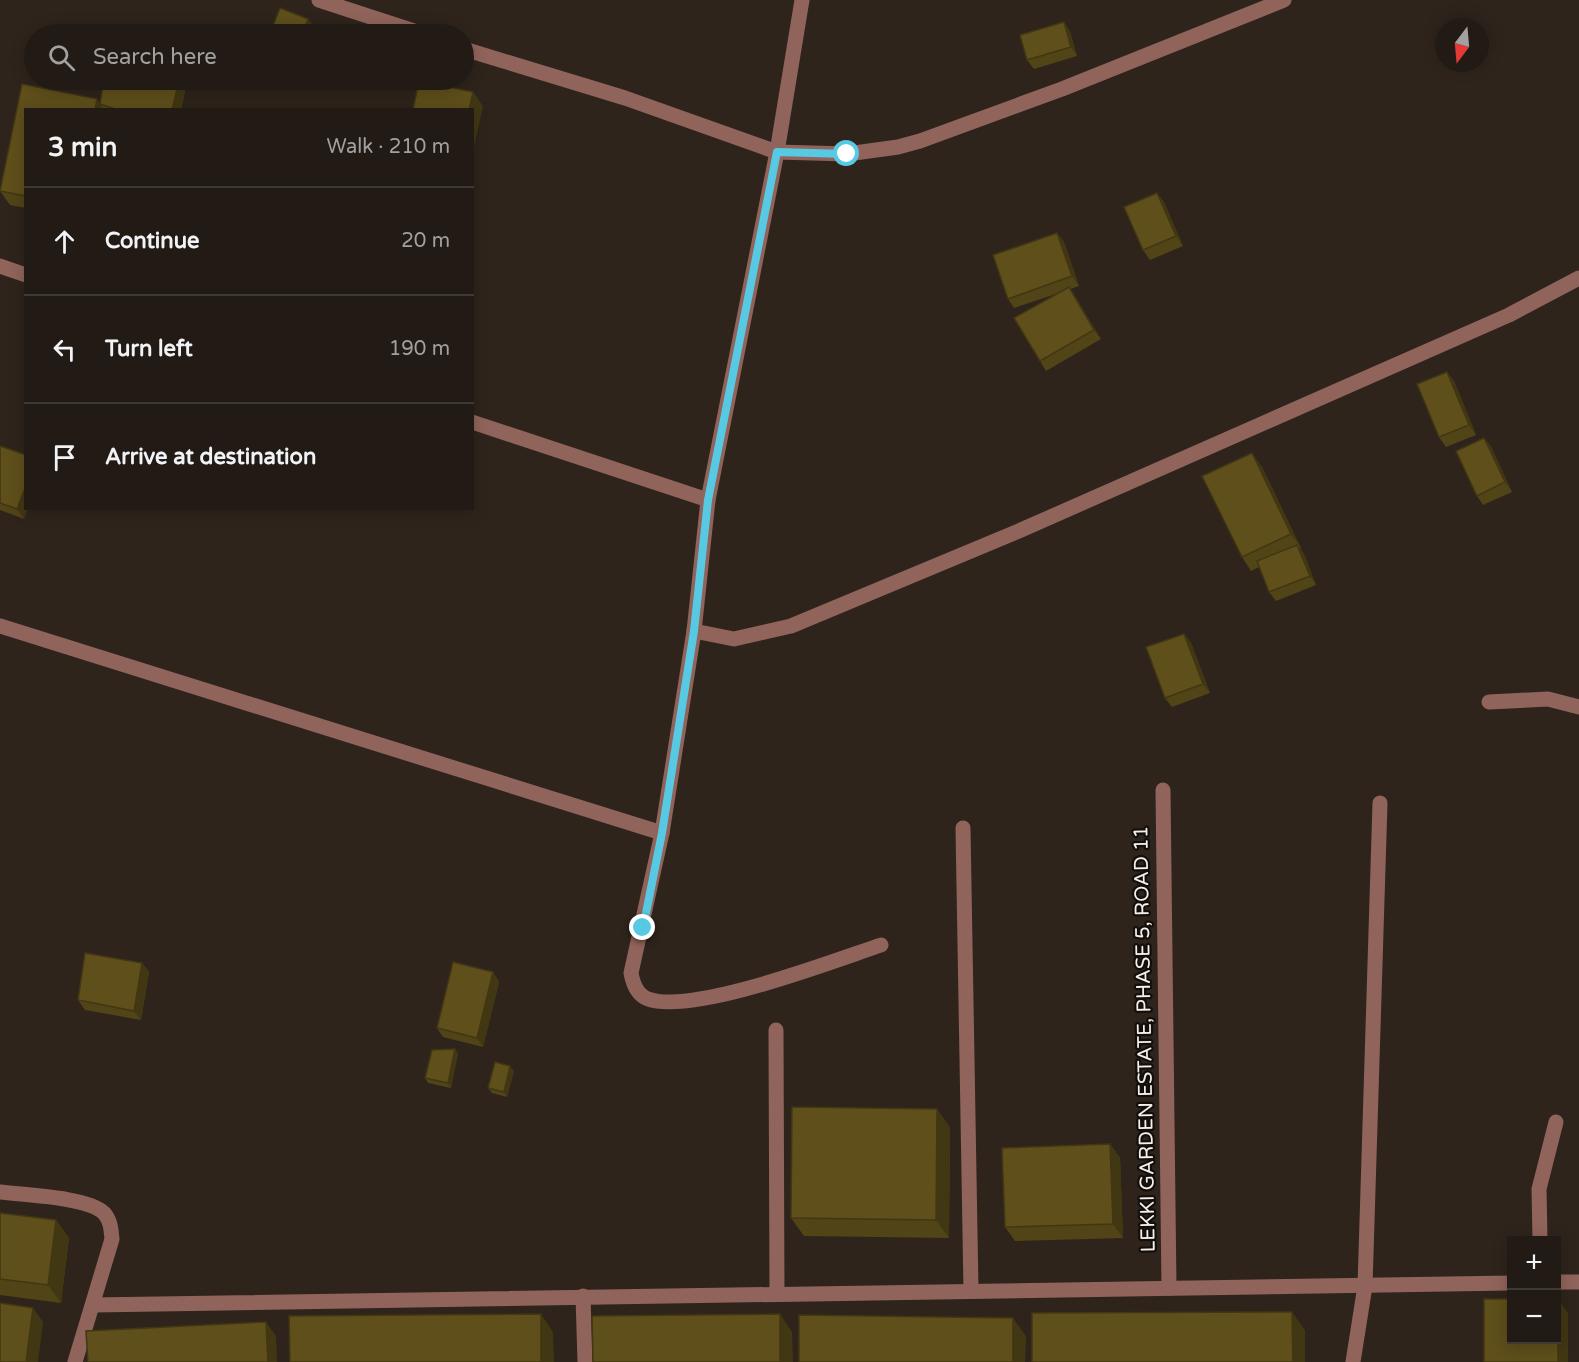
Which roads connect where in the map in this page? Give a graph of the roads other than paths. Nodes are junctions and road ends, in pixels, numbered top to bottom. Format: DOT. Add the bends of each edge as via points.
graph roads {
  1 [pos="319,0"];
  2 [pos="802,0"];
  3 [pos="1284,0"];
  4 [pos="392,24"];
  5 [pos="474,52"];
  6 [pos="777,152"];
  7 [pos="0,266"];
  8 [pos="24,273"];
  9 [pos="1579,278"];
  10 [pos="474,423"];
  11 [pos="708,500"];
  12 [pos="0,626"];
  13 [pos="694,631"];
  14 [pos="1489,702"];
  15 [pos="1579,707"];
  16 [pos="1163,790"];
  17 [pos="1380,802"];
  18 [pos="963,828"];
  19 [pos="662,833"];
  20 [pos="881,945"];
  21 [pos="776,1030"];
  22 [pos="1556,1122"];
  23 [pos="0,1192"];
  24 [pos="1540,1236"];
  25 [pos="1561,1282"];
  26 [pos="1579,1282"];
  27 [pos="1507,1283"];
  28 [pos="1365,1286"];
  29 [pos="1169,1288"];
  30 [pos="971,1291"];
  31 [pos="777,1294"];
  32 [pos="583,1296"];
  33 [pos="93,1305"];
  34 [pos="75,1362"];
  35 [pos="585,1362"];
  36 [pos="1353,1362"];
  1 -- 4 [label="street"];
  2 -- 6 [label="street"];
  3 -- 6 [label="street" via="920,141 847,154"];
  5 -- 6 [label="street" via="625,98"];
  6 -- 11 [label="street"];
  7 -- 8 [label="street"];
  9 -- 13 [label="street" via="1465,334 1021,530 791,626 734,639"];
  10 -- 11 [label="street"];
  11 -- 13 [label="street"];
  12 -- 19 [label="street"];
  13 -- 19 [label="street"];
  14 -- 15 [label="street" via="1548,699"];
  16 -- 29 [label="street, LEKKI GARDEN ESTATE, PHASE 5, ROAD 11"];
  17 -- 28 [label="street"];
  18 -- 30 [label="street"];
  19 -- 20 [label="street" via="643,928 631,963 634,987 646,999 671,1003 751,988"];
  21 -- 31 [label="street"];
  22 -- 24 [label="street" via="1539,1189"];
  23 -- 33 [label="street" via="88,1204 103,1212 110,1223 112,1239"];
  25 -- 26 [label="street"];
  27 -- 28 [label="street"];
  28 -- 29 [label="street"];
  28 -- 36 [label="street"];
  29 -- 30 [label="street"];
  30 -- 31 [label="street"];
  31 -- 32 [label="street"];
  32 -- 33 [label="street"];
  32 -- 35 [label="street"];
  33 -- 34 [label="street"];
}
